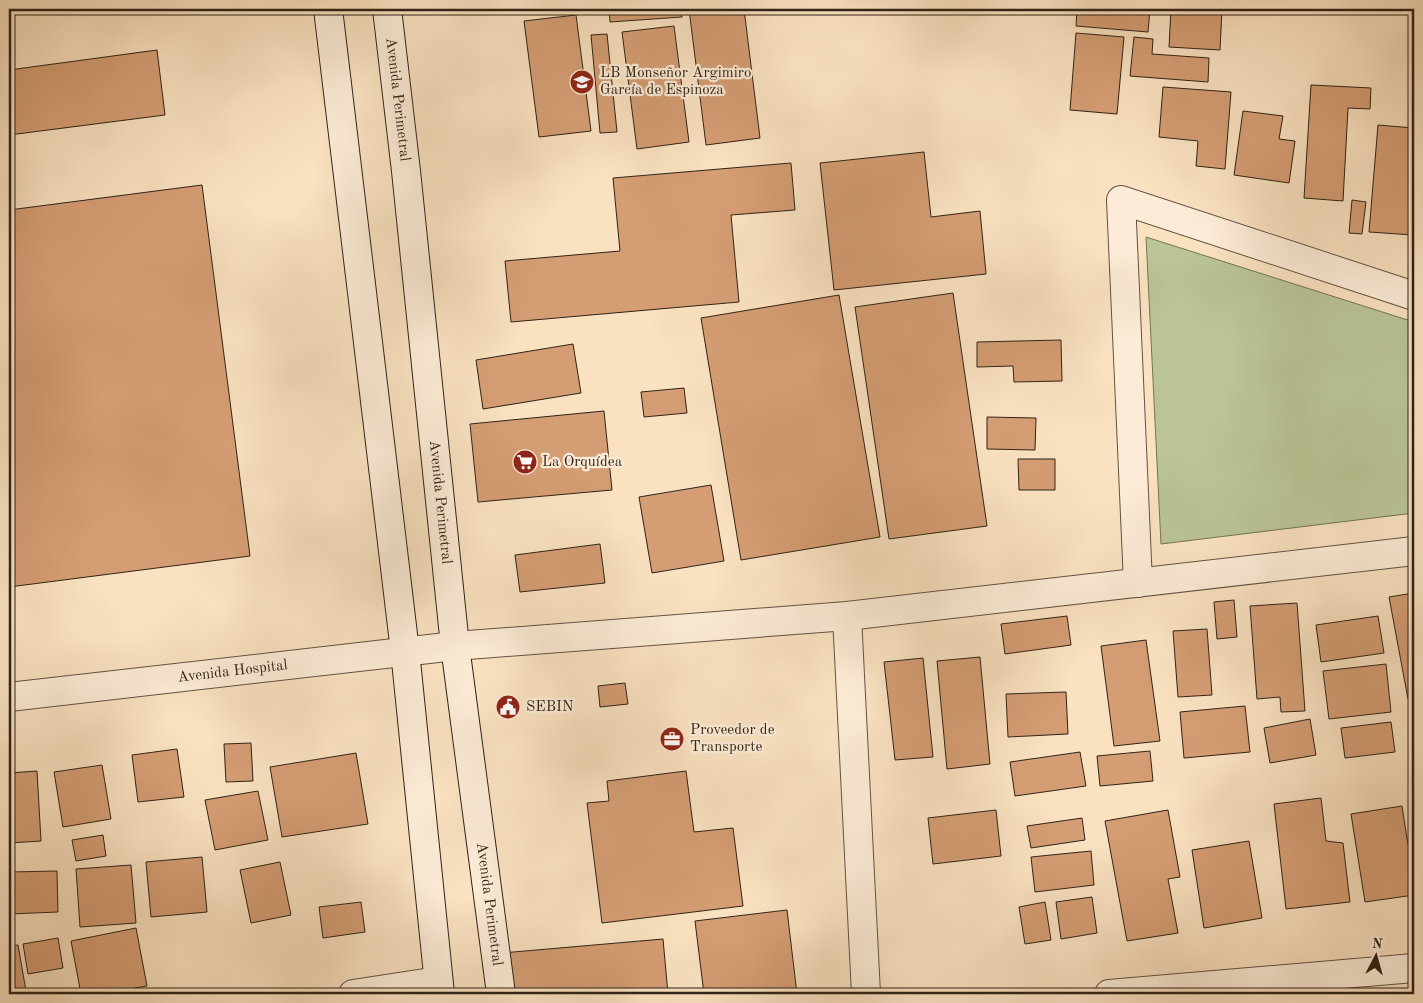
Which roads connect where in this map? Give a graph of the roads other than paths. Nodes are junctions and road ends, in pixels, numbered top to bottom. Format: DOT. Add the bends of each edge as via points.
graph roads {
  1 [pos="328,9"];
  2 [pos="387,9"];
  3 [pos="1414,296"];
  4 [pos="1414,551"];
  5 [pos="1138,584"];
  6 [pos="847,616"];
  7 [pos="455,646"];
  8 [pos="405,651"];
  9 [pos="9,697"];
  10 [pos="1414,968"];
  11 [pos="439,987"];
  12 [pos="353,994"];
  13 [pos="501,994"];
  14 [pos="866,994"];
  15 [pos="1109,994"];
  1 -- 8 [label="street"];
  2 -- 7 [label="street, Avenida Perimetral"];
  3 -- 5 [label="street" via="1121,200"];
  4 -- 5 [label="street, Avenida Hospital"];
  5 -- 6 [label="street, Avenida Hospital"];
  6 -- 7 [label="street, Avenida Hospital"];
  6 -- 14 [label="street"];
  7 -- 8 [label="street, Avenida Hospital"];
  7 -- 13 [label="street, Avenida Perimetral"];
  8 -- 9 [label="street, Avenida Hospital"];
  8 -- 11 [label="street"];
  10 -- 15 [label="street"];
  11 -- 12 [label="street"];
}
